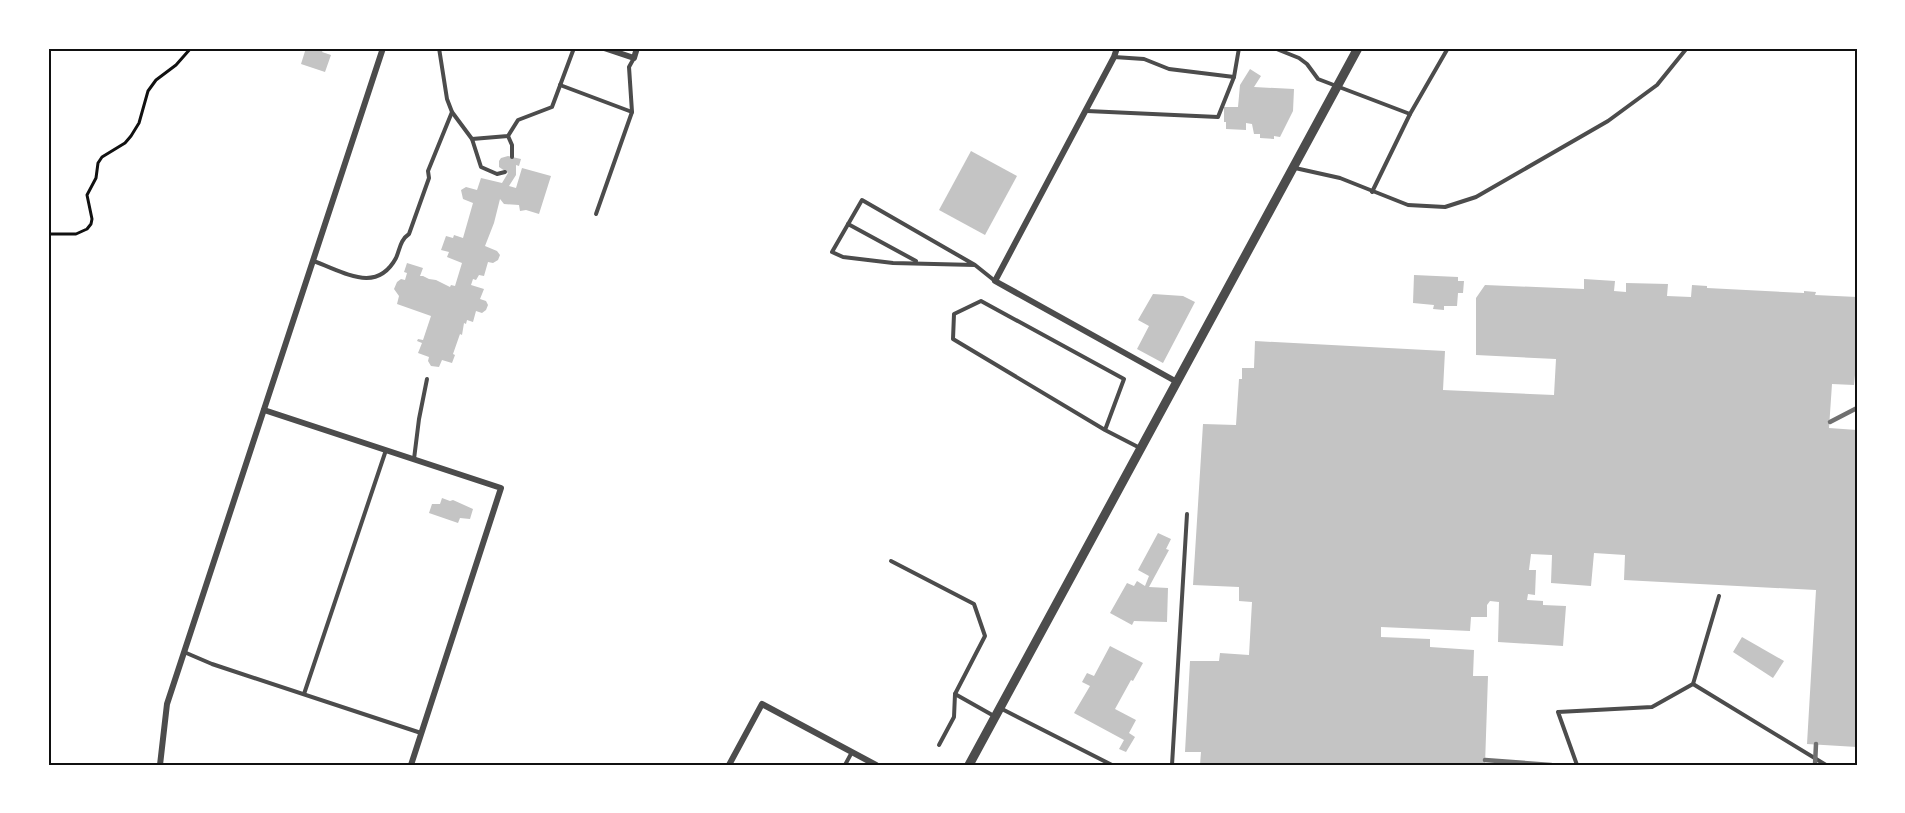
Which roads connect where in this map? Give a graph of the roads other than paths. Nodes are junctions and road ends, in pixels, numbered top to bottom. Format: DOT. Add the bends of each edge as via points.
graph roads {
  1 [pos="384,48"];
  2 [pos="439,48"];
  3 [pos="574,48"];
  4 [pos="604,48"];
  5 [pos="637,48"];
  6 [pos="1117,48"];
  7 [pos="1239,48"];
  8 [pos="1274,48"];
  9 [pos="1358,48"];
  10 [pos="1448,48"];
  11 [pos="1687,48"];
  12 [pos="1114,57"];
  13 [pos="634,58"];
  14 [pos="1234,77"];
  15 [pos="560,85"];
  16 [pos="1337,86"];
  17 [pos="1087,111"];
  18 [pos="452,112"];
  19 [pos="632,112"];
  20 [pos="1410,114"];
  21 [pos="508,136"];
  22 [pos="472,139"];
  23 [pos="512,157"];
  24 [pos="1294,168"];
  25 [pos="505,172"];
  26 [pos="1372,192"];
  27 [pos="596,214"];
  28 [pos="848,224"];
  29 [pos="313,261"];
  30 [pos="918,262"];
  31 [pos="975,265"];
  32 [pos="995,281"];
  33 [pos="427,379"];
  34 [pos="1177,382"];
  35 [pos="264,410"];
  36 [pos="1105,430"];
  37 [pos="1140,449"];
  38 [pos="386,450"];
  39 [pos="414,459"];
  40 [pos="1187,514"];
  41 [pos="891,561"];
  42 [pos="1719,596"];
  43 [pos="184,652"];
  44 [pos="1693,684"];
  45 [pos="304,694"];
  46 [pos="955,694"];
  47 [pos="1000,708"];
  48 [pos="995,717"];
  49 [pos="421,733"];
  50 [pos="939,745"];
  51 [pos="852,752"];
  52 [pos="160,765"];
  53 [pos="411,765"];
  54 [pos="729,765"];
  55 [pos="845,765"];
  56 [pos="876,765"];
  57 [pos="969,765"];
  58 [pos="1112,765"];
  59 [pos="1172,765"];
  60 [pos="1577,765"];
  61 [pos="1826,765"];
  1 -- 29 [label="street"];
  2 -- 18 [label="lane"];
  3 -- 15 [label="lane"];
  4 -- 13 [label="street"];
  5 -- 13 [label="street"];
  6 -- 12 [label="street"];
  7 -- 14 [label="lane"];
  8 -- 16 [label="lane" via="1299,58 1318,79"];
  9 -- 16 [label="street"];
  10 -- 20 [label="lane"];
  11 -- 26 [label="lane" via="1657,85 1608,121 1476,197 1445,207 1408,205"];
  12 -- 14 [label="lane"];
  12 -- 17 [label="street"];
  13 -- 19 [label="lane" via="628,67"];
  14 -- 17 [label="lane" via="1218,117"];
  15 -- 19 [label="lane"];
  15 -- 21 [label="lane" via="552,107 518,120"];
  16 -- 20 [label="lane"];
  16 -- 24 [label="street"];
  17 -- 32 [label="street"];
  18 -- 22 [label="lane"];
  18 -- 29 [label="lane" via="428,171 409,234 386,271 371,279 362,278"];
  19 -- 27 [label="lane"];
  20 -- 26 [label="lane"];
  21 -- 22 [label="lane"];
  21 -- 23 [label="lane"];
  22 -- 25 [label="lane" via="481,167 497,174"];
  24 -- 26 [label="lane" via="1340,178"];
  24 -- 34 [label="street"];
  28 -- 30 [label="lane"];
  28 -- 30 [label="lane" via="832,252 843,257"];
  28 -- 31 [label="lane" via="862,200"];
  29 -- 35 [label="street"];
  30 -- 31 [label="lane"];
  31 -- 32 [label="lane"];
  32 -- 34 [label="street"];
  33 -- 39 [label="lane"];
  34 -- 37 [label="street"];
  35 -- 38 [label="street"];
  35 -- 43 [label="street"];
  36 -- 36 [label="lane" via="953,339 954,314 981,301 1124,379"];
  36 -- 37 [label="lane"];
  37 -- 47 [label="street"];
  38 -- 39 [label="street"];
  38 -- 45 [label="lane"];
  39 -- 49 [label="street" via="501,488"];
  40 -- 59 [label="lane"];
  41 -- 46 [label="lane" via="974,604 985,636"];
  42 -- 44 [label="lane"];
  43 -- 45 [label="lane"];
  43 -- 52 [label="street" via="167,704"];
  44 -- 60 [label="lane" via="1652,707 1558,712"];
  44 -- 61 [label="lane"];
  45 -- 49 [label="lane"];
  46 -- 48 [label="lane"];
  46 -- 50 [label="lane" via="954,717"];
  47 -- 48 [label="street"];
  47 -- 58 [label="lane"];
  48 -- 57 [label="street"];
  49 -- 53 [label="street"];
  51 -- 54 [label="street" via="762,704"];
  51 -- 55 [label="lane"];
  51 -- 56 [label="street"];
}
